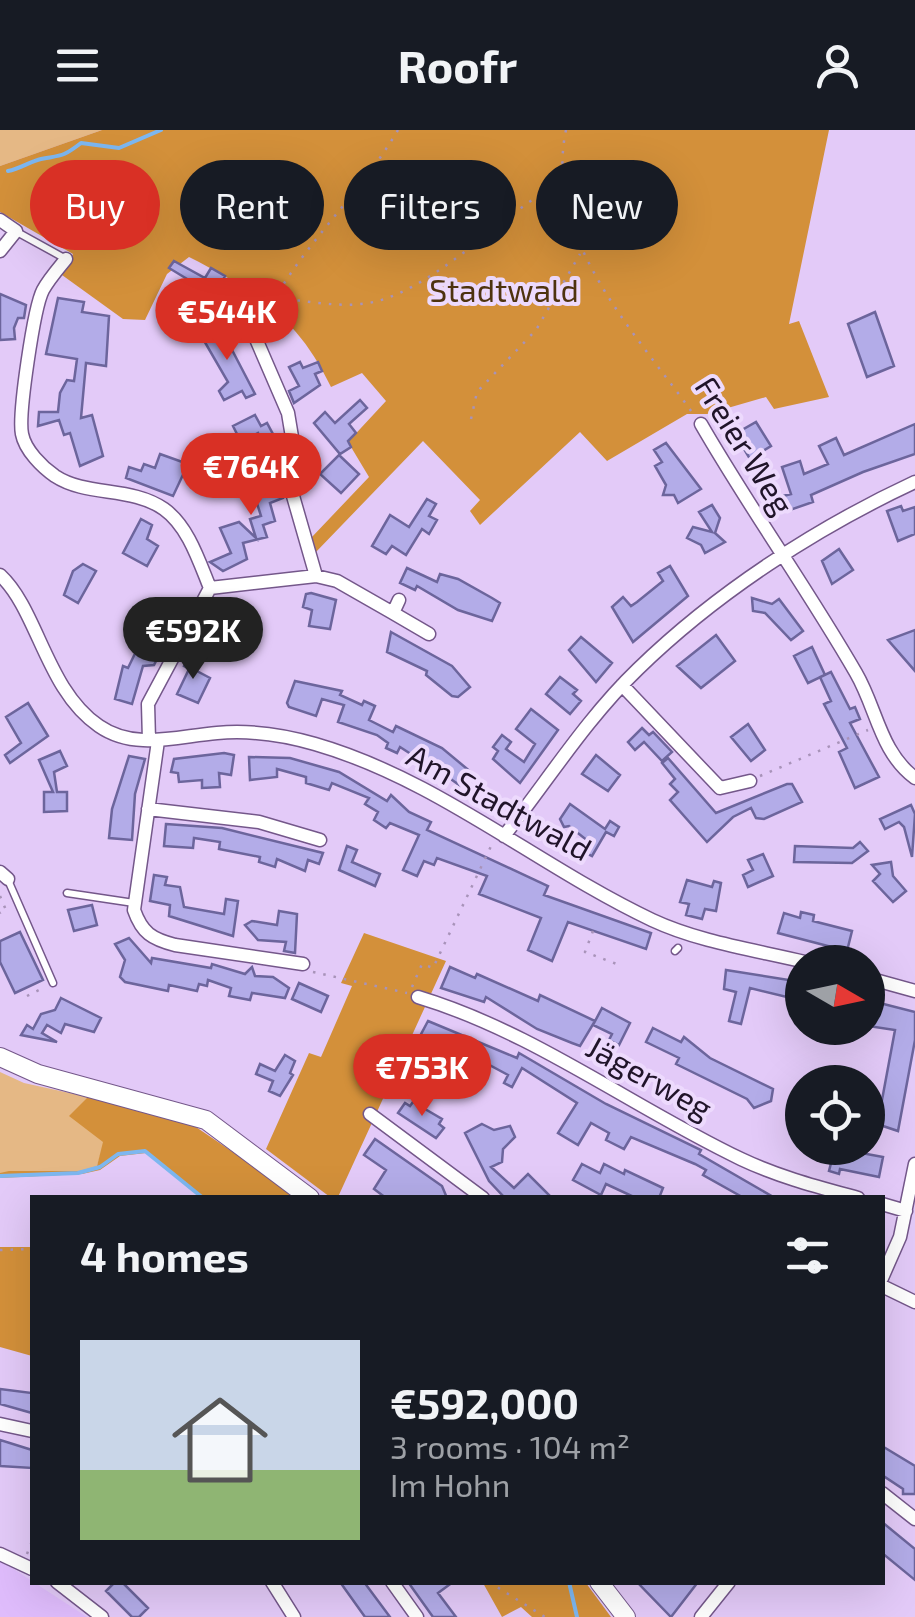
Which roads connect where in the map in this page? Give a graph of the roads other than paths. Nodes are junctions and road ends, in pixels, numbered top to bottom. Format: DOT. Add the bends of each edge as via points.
graph roads {
  1 [pos="0,220"];
  2 [pos="16,231"];
  3 [pos="0,252"];
  4 [pos="66,259"];
  5 [pos="250,305"];
  6 [pos="701,424"];
  7 [pos="915,482"];
  8 [pos="782,557"];
  9 [pos="0,575"];
  10 [pos="316,576"];
  11 [pos="210,588"];
  12 [pos="399,600"];
  13 [pos="392,613"];
  14 [pos="430,634"];
  15 [pos="622,686"];
  16 [pos="153,740"];
  17 [pos="915,778"];
  18 [pos="750,781"];
  19 [pos="148,809"];
  20 [pos="501,834"];
  21 [pos="320,840"];
  22 [pos="4,875"];
  23 [pos="67,893"];
  24 [pos="135,903"];
  25 [pos="785,957"];
  26 [pos="303,964"];
  27 [pos="53,983"];
  28 [pos="885,983"];
  29 [pos="915,991"];
  30 [pos="414,995"];
  31 [pos="0,1057"];
  32 [pos="370,1114"];
  33 [pos="915,1164"];
  34 [pos="306,1195"];
  35 [pos="479,1195"];
  36 [pos="847,1195"];
  37 [pos="885,1205"];
  38 [pos="906,1211"];
  39 [pos="885,1270"];
  40 [pos="885,1287"];
  41 [pos="915,1302"];
  42 [pos="0,1424"];
  43 [pos="30,1431"];
  44 [pos="885,1495"];
  45 [pos="915,1519"];
  46 [pos="0,1554"];
  47 [pos="30,1568"];
  48 [pos="61,1585"];
  49 [pos="274,1585"];
  50 [pos="394,1585"];
  51 [pos="602,1585"];
  52 [pos="727,1585"];
  53 [pos="102,1617"];
  54 [pos="294,1617"];
  55 [pos="417,1617"];
  56 [pos="626,1617"];
  57 [pos="701,1617"];
  1 -- 2 [label="street"];
  2 -- 3 [label="street"];
  2 -- 4 [label="lane"];
  4 -- 11 [label="street" via="41,292 22,434 55,476 164,509 182,527"];
  5 -- 10 [label="street" via="250,325 288,413 291,489"];
  6 -- 8 [label="street, Freier Weg"];
  7 -- 8 [label="street"];
  8 -- 15 [label="street"];
  8 -- 17 [label="street, Freier Weg" via="856,672 888,751"];
  9 -- 16 [label="street, Am Stadtwald" via="46,660 87,717 112,733"];
  10 -- 11 [label="street"];
  10 -- 13 [label="street" via="337,580"];
  11 -- 16 [label="street" via="148,704"];
  12 -- 13 [label="street"];
  13 -- 14 [label="street"];
  15 -- 18 [label="street" via="720,788"];
  15 -- 20 [label="street"];
  16 -- 19 [label="street"];
  16 -- 20 [label="street, Am Stadtwald" via="220,732 316,744 376,767"];
  19 -- 21 [label="street" via="259,822"];
  19 -- 24 [label="street"];
  20 -- 25 [label="street, Am Stadtwald" via="652,920"];
  22 -- 27 [label="lane"];
  23 -- 24 [label="lane"];
  24 -- 26 [label="street" via="140,926 156,940"];
  28 -- 29 [label="street"];
  30 -- 36 [label="street, Jägerweg" via="506,1030 740,1159"];
  31 -- 34 [label="main road" via="38,1074 196,1116"];
  32 -- 35 [label="street"];
  33 -- 38 [label="street"];
  37 -- 38 [label="street"];
  38 -- 39 [label="street"];
  40 -- 41 [label="street"];
  42 -- 43 [label="street"];
  44 -- 45 [label="street"];
  46 -- 47 [label="street"];
  48 -- 53 [label="street"];
  49 -- 54 [label="street"];
  50 -- 55 [label="street"];
  51 -- 56 [label="main road"];
  52 -- 57 [label="street"];
}
